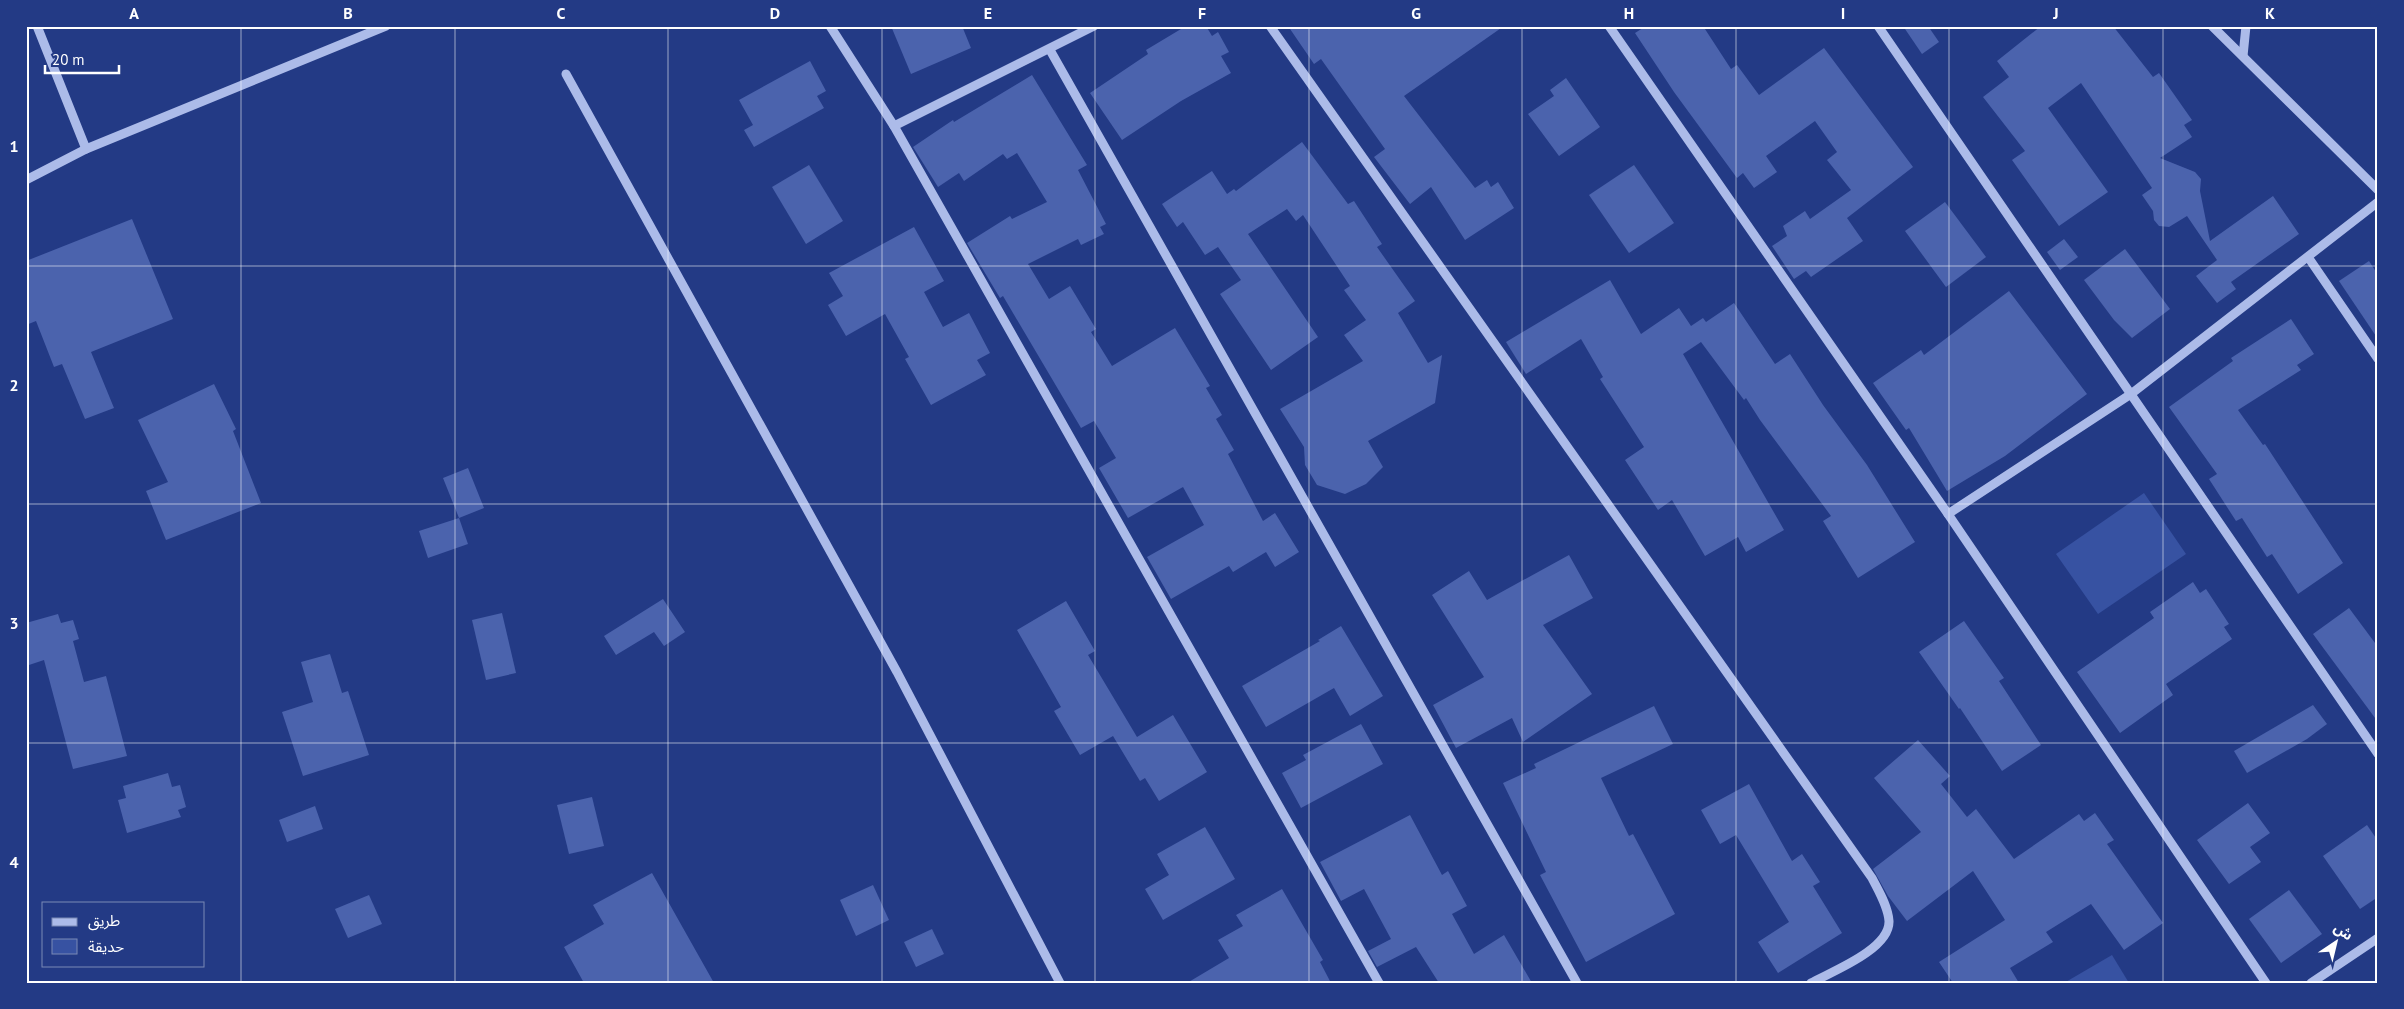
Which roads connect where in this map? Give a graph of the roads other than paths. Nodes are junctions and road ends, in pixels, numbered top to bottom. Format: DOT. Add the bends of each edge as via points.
graph roads {
  1 [pos="37,26"];
  2 [pos="386,26"];
  3 [pos="830,26"];
  4 [pos="1094,26"];
  5 [pos="1270,26"];
  6 [pos="1609,26"];
  7 [pos="1878,26"];
  8 [pos="2212,26"];
  9 [pos="2246,26"];
  10 [pos="1050,50"];
  11 [pos="2243,56"];
  12 [pos="566,74"];
  13 [pos="894,126"];
  14 [pos="86,149"];
  15 [pos="26,180"];
  16 [pos="2378,190"];
  17 [pos="2378,202"];
  18 [pos="2308,257"];
  19 [pos="2378,359"];
  20 [pos="2131,394"];
  21 [pos="1948,514"];
  22 [pos="2378,754"];
  23 [pos="2378,938"];
  24 [pos="1060,983"];
  25 [pos="1379,983"];
  26 [pos="1576,983"];
  27 [pos="1811,983"];
  28 [pos="2266,983"];
  29 [pos="2311,983"];
  1 -- 14 [label="street"];
  2 -- 14 [label="street"];
  3 -- 13 [label="street"];
  4 -- 10 [label="street"];
  5 -- 27 [label="street" via="1872,878 1889,920 1887,934 1873,948"];
  6 -- 21 [label="street"];
  7 -- 20 [label="street"];
  8 -- 11 [label="street"];
  9 -- 11 [label="street"];
  10 -- 13 [label="street"];
  10 -- 26 [label="street"];
  11 -- 16 [label="street"];
  12 -- 24 [label="street" via="897,672"];
  13 -- 25 [label="street"];
  14 -- 15 [label="street"];
  17 -- 18 [label="street"];
  18 -- 19 [label="street"];
  18 -- 20 [label="street"];
  20 -- 21 [label="street"];
  20 -- 22 [label="street"];
  21 -- 28 [label="street"];
  23 -- 29 [label="street"];
}
